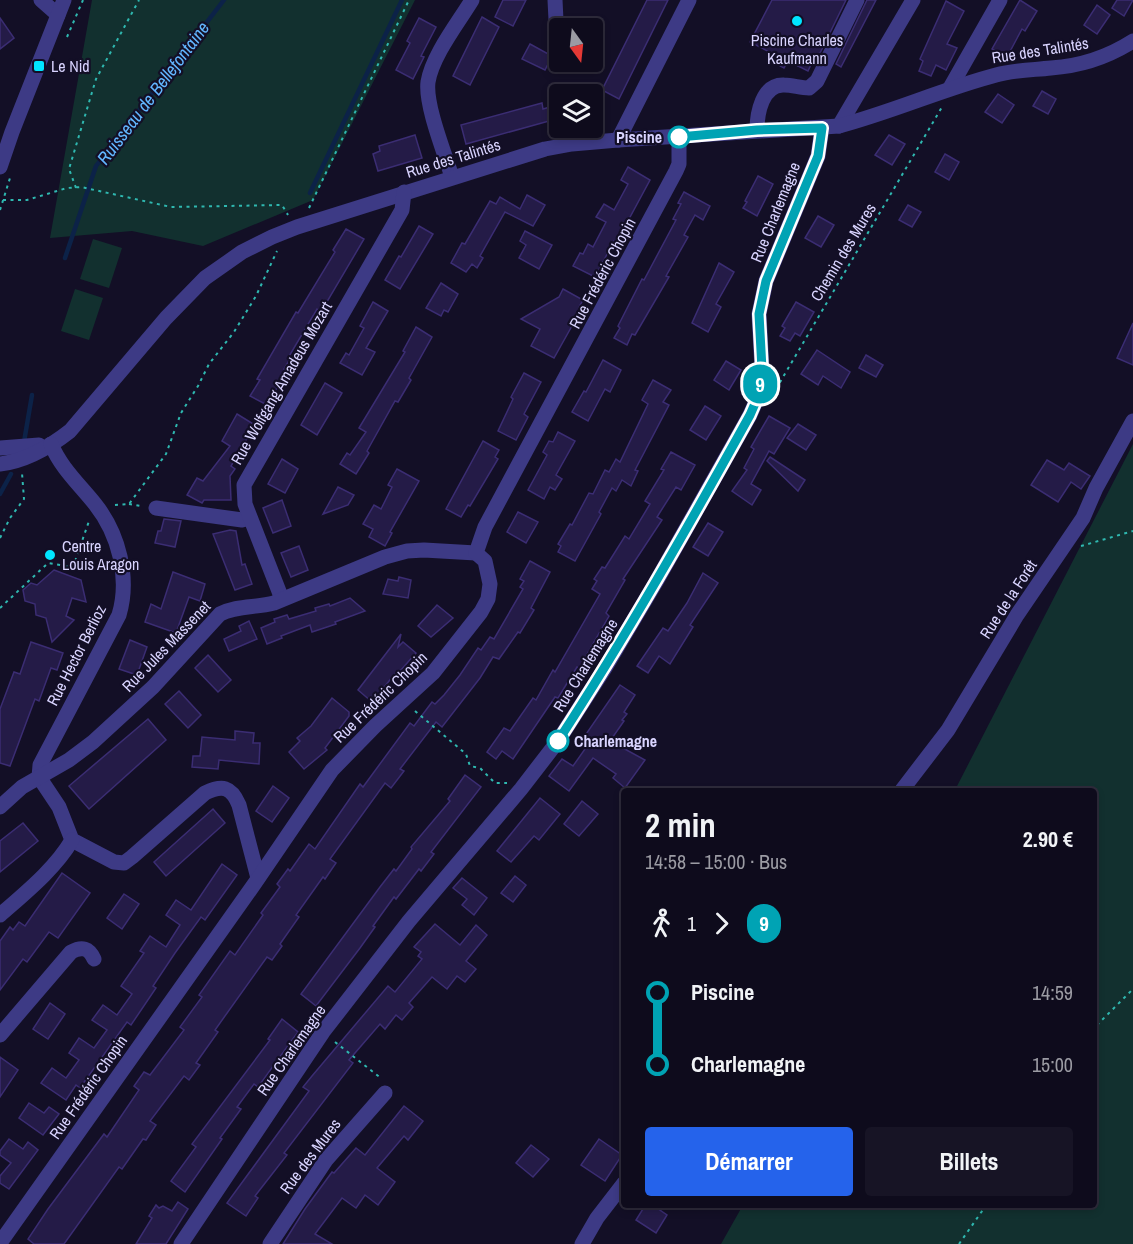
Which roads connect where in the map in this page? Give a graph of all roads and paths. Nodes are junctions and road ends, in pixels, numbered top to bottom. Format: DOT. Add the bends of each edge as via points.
graph roads {
  1 [pos="41,0"];
  2 [pos="64,0"];
  3 [pos="139,0"];
  4 [pos="409,0"];
  5 [pos="472,0"];
  6 [pos="555,0"];
  7 [pos="689,0"];
  8 [pos="857,0"];
  9 [pos="913,0"];
  10 [pos="1000,0"];
  11 [pos="58,15"];
  12 [pos="556,18"];
  13 [pos="1133,41"];
  14 [pos="950,88"];
  15 [pos="839,126"];
  16 [pos="822,128"];
  17 [pos="757,130"];
  18 [pos="679,137"];
  19 [pos="618,140"];
  20 [pos="0,167"];
  21 [pos="452,177"];
  22 [pos="76,188"];
  23 [pos="404,192"];
  24 [pos="3,200"];
  25 [pos="297,227"];
  26 [pos="278,247"];
  27 [pos="776,388"];
  28 [pos="1133,421"];
  29 [pos="51,444"];
  30 [pos="0,448"];
  31 [pos="0,464"];
  32 [pos="21,468"];
  33 [pos="156,508"];
  34 [pos="100,510"];
  35 [pos="250,518"];
  36 [pos="1133,531"];
  37 [pos="0,538"];
  38 [pos="1060,552"];
  39 [pos="476,553"];
  40 [pos="282,599"];
  41 [pos="0,608"];
  42 [pos="403,702"];
  43 [pos="39,777"];
  44 [pos="904,788"];
  45 [pos="521,789"];
  46 [pos="0,807"];
  47 [pos="72,840"];
  48 [pos="258,878"];
  49 [pos="0,915"];
  50 [pos="94,959"];
  51 [pos="1133,989"];
  52 [pos="1097,1025"];
  53 [pos="323,1032"];
  54 [pos="0,1035"];
  55 [pos="379,1077"];
  56 [pos="385,1093"];
  57 [pos="621,1188"];
  58 [pos="984,1208"];
  59 [pos="0,1243"];
  60 [pos="181,1244"];
  61 [pos="270,1244"];
  62 [pos="582,1244"];
  63 [pos="959,1244"];
  1 -- 11 [label="street"];
  2 -- 11 [label="street"];
  3 -- 22 [label="path" via="96,79 69,169"];
  4 -- 25 [label="path"];
  5 -- 21 [label="street" via="437,57 428,80 431,105"];
  6 -- 12 [label="street"];
  7 -- 19 [label="street"];
  8 -- 17 [label="street" via="817,81 809,88 782,85 771,89 757,117"];
  9 -- 15 [label="street"];
  10 -- 14 [label="street, Rue des Talintés"];
  11 -- 20 [label="street"];
  13 -- 14 [label="street, Rue des Talintés" via="1096,60 1013,71"];
  14 -- 15 [label="street, Rue des Talintés"];
  14 -- 27 [label="path, Chemin des Mures"];
  15 -- 16 [label="street, Rue des Talintés"];
  16 -- 17 [label="street, Rue des Talintés"];
  16 -- 45 [label="street, Rue Charlemagne" via="818,156 766,281 759,314 760,392 657,582 558,741"];
  17 -- 18 [label="street, Rue des Talintés"];
  18 -- 19 [label="street, Rue des Talintés"];
  18 -- 39 [label="street, Rue Frédéric Chopin" via="676,171 485,528"];
  19 -- 21 [label="street, Rue des Talintés" via="545,148"];
  21 -- 23 [label="street, Rue des Talintés"];
  22 -- 24 [label="path" via="27,200"];
  22 -- 25 [label="path" via="171,207 282,205"];
  23 -- 25 [label="street, Rue des Talintés"];
  23 -- 35 [label="street, Rue Wolfgang Amadeus Mozart" via="402,210 248,477 243,497"];
  25 -- 29 [label="street, Rue des Talintés" via="242,252 205,278 70,431"];
  26 -- 34 [label="path" via="256,296 181,413 166,454 129,504"];
  28 -- 38 [label="street, Rue de la Forêt" via="1083,518"];
  29 -- 30 [label="street"];
  29 -- 31 [label="street, Rue des Talintés" via="19,460"];
  29 -- 34 [label="street, Rue Hector Berlioz" via="61,464"];
  32 -- 37 [label="path" via="24,499"];
  33 -- 35 [label="street"];
  34 -- 41 [label="path" via="91,516 73,567 48,563"];
  34 -- 43 [label="street, Rue Hector Berlioz" via="120,558 124,598 119,615 40,765"];
  35 -- 40 [label="street, Rue Wolfgang Amadeus Mozart"];
  36 -- 38 [label="path"];
  38 -- 44 [label="street, Rue de la Forêt" via="948,730"];
  39 -- 40 [label="street, Rue Jules Massenet" via="407,551"];
  39 -- 42 [label="street, Rue Frédéric Chopin" via="489,572 484,606 433,673"];
  40 -- 43 [label="street, Rue Jules Massenet" via="258,607 230,608 220,614 153,687 93,742"];
  42 -- 45 [label="path" via="466,754 470,766 480,768 495,783"];
  42 -- 48 [label="street, Rue Frédéric Chopin" via="332,770"];
  43 -- 46 [label="street"];
  43 -- 47 [label="street" via="59,807"];
  45 -- 53 [label="street, Rue Charlemagne" via="409,921"];
  47 -- 48 [label="street" via="123,863 205,793 223,787 235,794"];
  47 -- 49 [label="street"];
  48 -- 59 [label="street, Rue Frédéric Chopin"];
  50 -- 54 [label="street" via="87,949 71,952"];
  51 -- 52 [label="path"];
  53 -- 55 [label="path"];
  53 -- 60 [label="street, Rue Charlemagne"];
  56 -- 61 [label="street, Rue des Mures" via="326,1160"];
  57 -- 62 [label="street"];
  58 -- 63 [label="path"];
}
